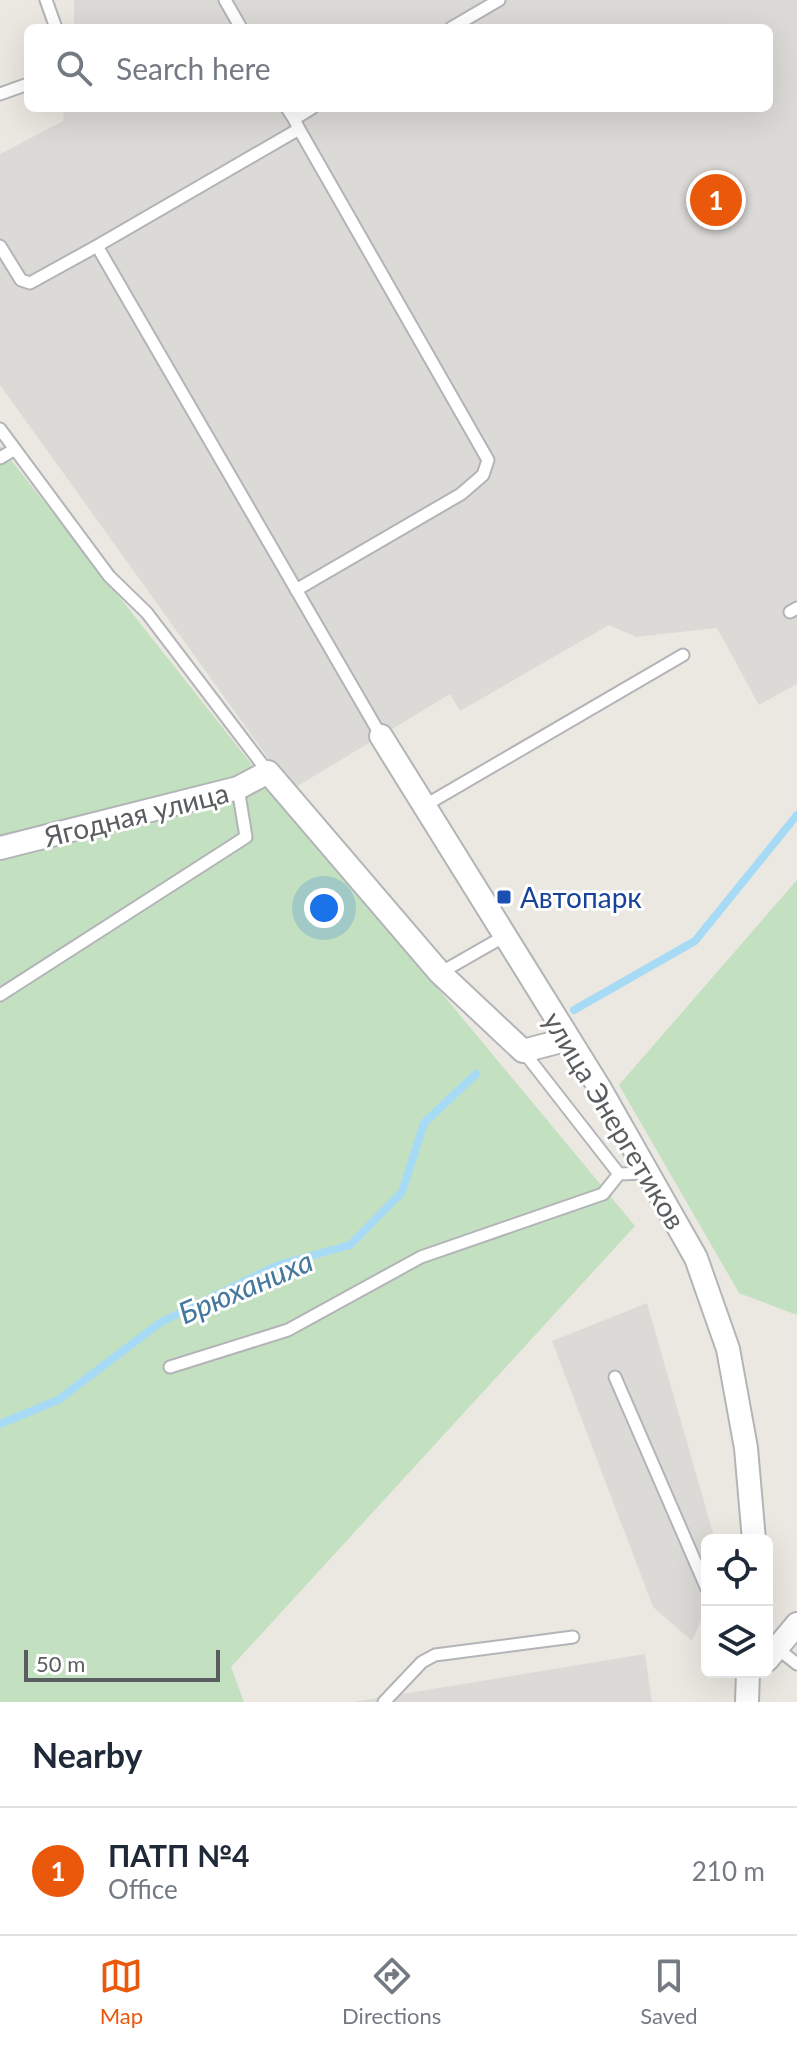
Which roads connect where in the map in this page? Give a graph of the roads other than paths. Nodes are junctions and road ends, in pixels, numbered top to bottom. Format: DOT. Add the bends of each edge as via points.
graph roads {
  1 [pos="46,0"];
  2 [pos="225,0"];
  3 [pos="499,0"];
  4 [pos="55,24"];
  5 [pos="239,24"];
  6 [pos="458,24"];
  7 [pos="24,85"];
  8 [pos="0,94"];
  9 [pos="293,119"];
  10 [pos="0,246"];
  11 [pos="97,246"];
  12 [pos="0,429"];
  13 [pos="15,449"];
  14 [pos="0,458"];
  15 [pos="296,590"];
  16 [pos="683,655"];
  17 [pos="381,736"];
  18 [pos="268,772"];
  19 [pos="238,788"];
  20 [pos="424,806"];
  21 [pos="0,848"];
  22 [pos="503,937"];
  23 [pos="440,973"];
  24 [pos="0,995"];
  25 [pos="569,1039"];
  26 [pos="523,1051"];
  27 [pos="646,1173"];
  28 [pos="619,1174"];
  29 [pos="170,1367"];
  30 [pos="615,1377"];
  31 [pos="753,1534"];
  32 [pos="701,1575"];
  33 [pos="797,1624"];
  34 [pos="573,1637"];
  35 [pos="773,1653"];
  36 [pos="773,1654"];
  37 [pos="797,1664"];
  38 [pos="750,1678"];
  39 [pos="384,1702"];
  40 [pos="747,1702"];
  1 -- 4 [label="lane"];
  2 -- 5 [label="lane"];
  3 -- 6 [label="lane"];
  7 -- 8 [label="lane"];
  9 -- 11 [label="lane"];
  9 -- 15 [label="lane" via="488,460 483,475 461,494"];
  10 -- 11 [label="lane" via="21,280 30,283"];
  11 -- 15 [label="lane"];
  12 -- 13 [label="lane"];
  13 -- 14 [label="lane"];
  13 -- 18 [label="lane" via="109,576 147,613"];
  15 -- 17 [label="lane"];
  16 -- 20 [label="lane"];
  17 -- 20 [label="street, улица Энергетиков"];
  18 -- 19 [label="street, Ягодная улица"];
  18 -- 23 [label="street"];
  19 -- 21 [label="street, Ягодная улица"];
  19 -- 24 [label="lane" via="246,837"];
  20 -- 22 [label="street, улица Энергетиков"];
  22 -- 23 [label="lane"];
  22 -- 25 [label="street, улица Энергетиков"];
  23 -- 26 [label="street"];
  25 -- 26 [label="street"];
  25 -- 27 [label="street, улица Энергетиков"];
  26 -- 28 [label="lane"];
  27 -- 28 [label="lane"];
  27 -- 31 [label="street, улица Энергетиков" via="696,1258 728,1349 746,1448"];
  28 -- 29 [label="lane" via="603,1194 421,1257 288,1330"];
  30 -- 32 [label="lane"];
  33 -- 35 [label="street"];
  34 -- 39 [label="lane" via="435,1655"];
  36 -- 37 [label="lane"];
  38 -- 40 [label="street"];
}
